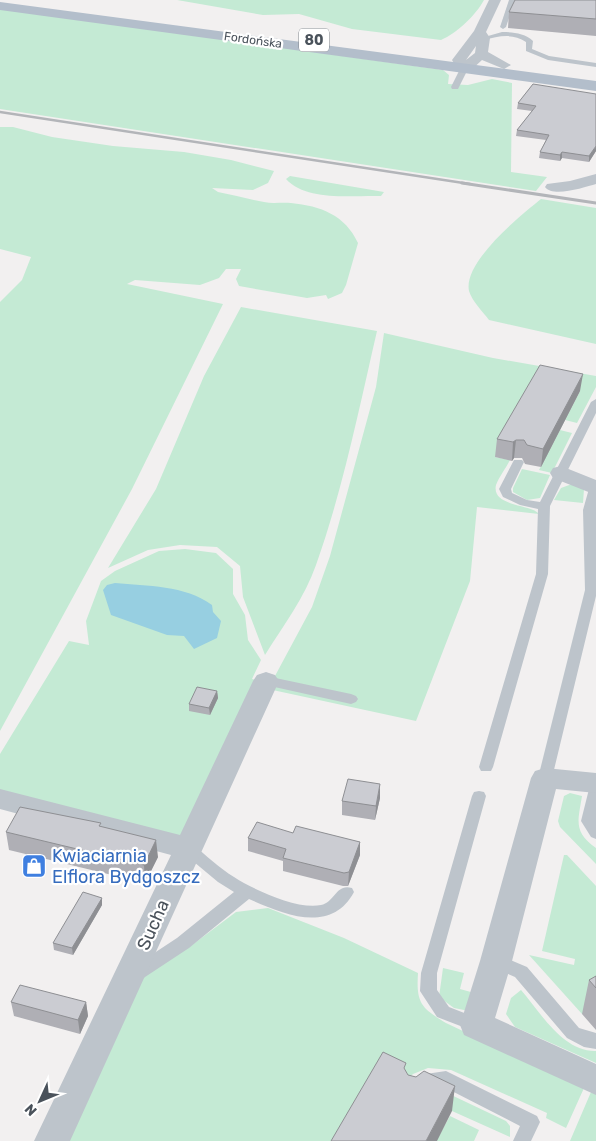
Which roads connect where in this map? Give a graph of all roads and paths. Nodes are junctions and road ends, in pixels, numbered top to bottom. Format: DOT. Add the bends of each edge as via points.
graph roads {
  1 [pos="9,0"];
  2 [pos="495,0"];
  3 [pos="512,0"];
  4 [pos="0,6"];
  5 [pos="88,14"];
  6 [pos="487,18"];
  7 [pos="506,19"];
  8 [pos="503,27"];
  9 [pos="482,35"];
  10 [pos="470,61"];
  11 [pos="596,65"];
  12 [pos="596,77"];
  13 [pos="596,86"];
  14 [pos="455,87"];
  15 [pos="596,179"];
  16 [pos="553,187"];
  17 [pos="596,402"];
  18 [pos="518,462"];
  19 [pos="561,472"];
  20 [pos="596,487"];
  21 [pos="544,506"];
  22 [pos="266,681"];
  23 [pos="351,699"];
  24 [pos="486,767"];
  25 [pos="545,778"];
  26 [pos="596,783"];
  27 [pos="596,789"];
  28 [pos="479,796"];
  29 [pos="0,799"];
  30 [pos="596,833"];
  31 [pos="187,848"];
  32 [pos="246,892"];
  33 [pos="346,892"];
  34 [pos="496,961"];
  35 [pos="130,978"];
  36 [pos="476,1025"];
  37 [pos="596,1041"];
  38 [pos="596,1080"];
  39 [pos="413,1092"];
  40 [pos="52,1141"];
  41 [pos="522,1141"];
  1 -- 5 [label="main road, Fordońska / 80"];
  2 -- 6 [label="street"];
  3 -- 7 [label="lane"];
  4 -- 5 [label="main road, Fordońska / 80"];
  5 -- 10 [label="main road, Fordońska / 80"];
  6 -- 7 [label="lane"];
  6 -- 9 [label="street"];
  7 -- 8 [label="lane"];
  9 -- 10 [label="street"];
  9 -- 10 [label="street"];
  9 -- 11 [label="lane" via="522,35 530,41 528,50 538,55"];
  10 -- 12 [label="main road, Fordońska / 80"];
  10 -- 13 [label="main road, Fordońska / 80"];
  10 -- 14 [label="lane"];
  15 -- 16 [label="street"];
  17 -- 19 [label="lane"];
  18 -- 21 [label="lane" via="504,489 507,496"];
  19 -- 20 [label="street"];
  19 -- 21 [label="lane"];
  20 -- 25 [label="lane" via="589,510 591,590"];
  21 -- 24 [label="lane" via="542,574"];
  22 -- 23 [label="lane"];
  22 -- 31 [label="street, Sucha"];
  25 -- 26 [label="street"];
  25 -- 34 [label="street"];
  27 -- 30 [label="lane" via="589,821"];
  28 -- 36 [label="lane" via="429,973 428,991 443,1012"];
  29 -- 31 [label="street"];
  31 -- 32 [label="lane"];
  31 -- 35 [label="street, Sucha"];
  32 -- 33 [label="lane" via="308,912 326,911"];
  32 -- 35 [label="lane" via="184,943"];
  34 -- 36 [label="street"];
  34 -- 37 [label="lane" via="521,972 573,1033"];
  35 -- 40 [label="street, Sucha"];
  36 -- 38 [label="street"];
  39 -- 41 [label="lane" via="427,1080 446,1079 531,1122"];
}
